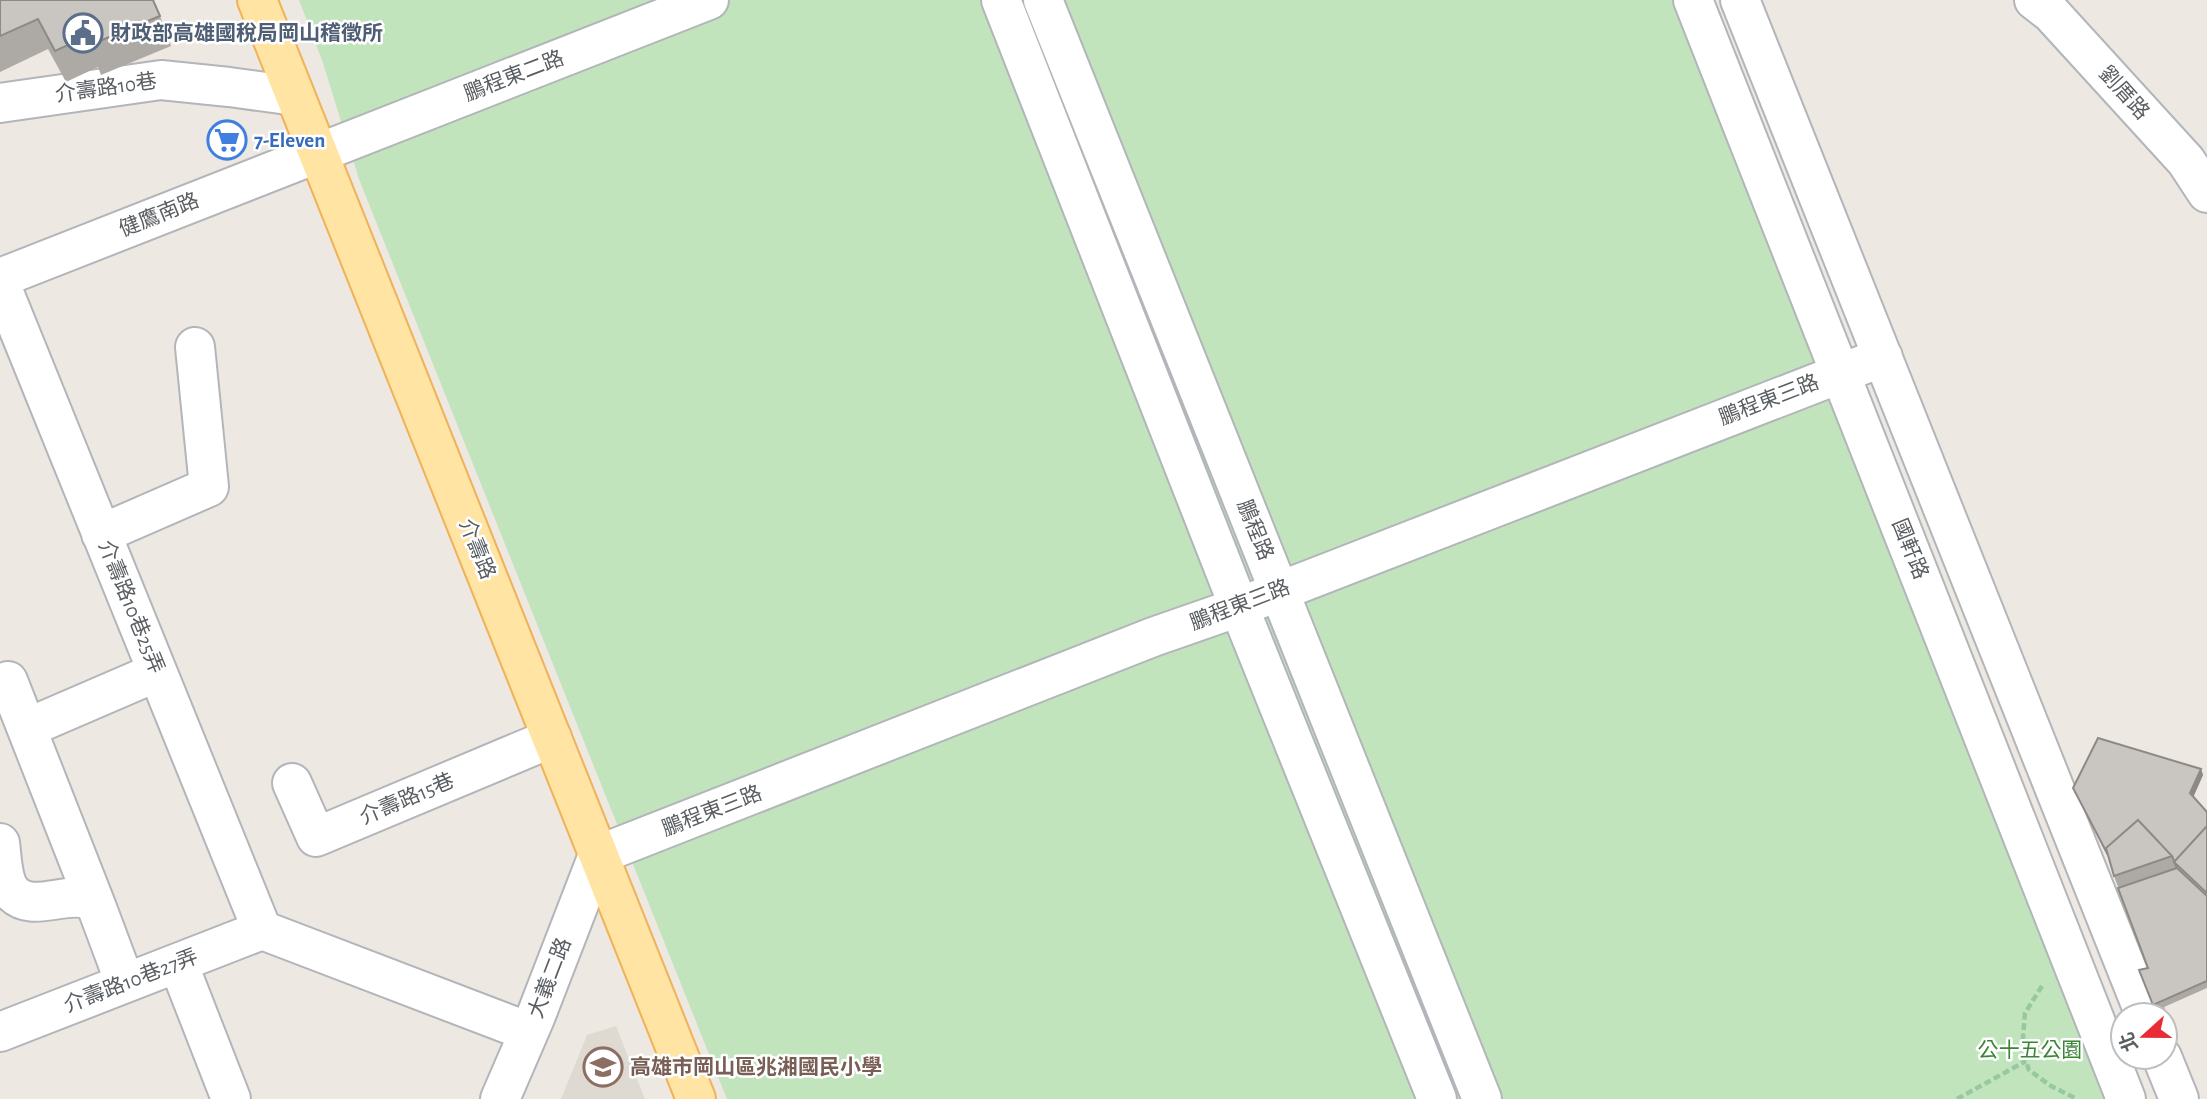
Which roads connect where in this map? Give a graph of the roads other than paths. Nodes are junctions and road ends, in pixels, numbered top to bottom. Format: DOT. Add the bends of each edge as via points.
graph roads {
  1 [pos="257,0"];
  2 [pos="709,0"];
  3 [pos="1001,0"];
  4 [pos="1044,0"];
  5 [pos="1693,0"];
  6 [pos="1740,0"];
  7 [pos="2034,0"];
  8 [pos="295,96"];
  9 [pos="0,103"];
  10 [pos="318,152"];
  11 [pos="2207,193"];
  12 [pos="0,281"];
  13 [pos="195,347"];
  14 [pos="1882,357"];
  15 [pos="1840,373"];
  16 [pos="101,534"];
  17 [pos="1279,591"];
  18 [pos="1239,607"];
  19 [pos="158,672"];
  20 [pos="8,681"];
  21 [pos="27,728"];
  22 [pos="552,738"];
  23 [pos="2043,760"];
  24 [pos="1999,775"];
  25 [pos="292,783"];
  26 [pos="0,844"];
  27 [pos="598,855"];
  28 [pos="97,908"];
  29 [pos="262,930"];
  30 [pos="178,963"];
  31 [pos="125,983"];
  32 [pos="2139,1001"];
  33 [pos="0,1032"];
  34 [pos="529,1032"];
  35 [pos="2168,1071"];
  36 [pos="231,1099"];
  37 [pos="500,1099"];
  38 [pos="696,1099"];
  39 [pos="1437,1099"];
  40 [pos="1482,1099"];
  41 [pos="2126,1099"];
  42 [pos="2179,1099"];
  1 -- 8 [label="main road, 介壽路"];
  2 -- 10 [label="street, 鵬程東二路"];
  3 -- 18 [label="street, 鵬程路"];
  4 -- 17 [label="street, 鵬程路"];
  5 -- 15 [label="street, 國軒路"];
  6 -- 14 [label="street"];
  7 -- 11 [label="street, 劉厝路" via="2186,161"];
  8 -- 9 [label="street, 介壽路10巷" via="161,80"];
  8 -- 10 [label="main road, 介壽路"];
  10 -- 12 [label="street, 健鷹南路"];
  10 -- 22 [label="main road, 介壽路"];
  12 -- 16 [label="street, 介壽路10巷25弄"];
  13 -- 16 [label="street" via="209,487"];
  14 -- 15 [label="street, 鵬程東三路"];
  14 -- 23 [label="street"];
  15 -- 17 [label="street, 鵬程東三路"];
  15 -- 24 [label="street, 國軒路"];
  16 -- 19 [label="street, 介壽路10巷25弄"];
  17 -- 18 [label="street, 鵬程東三路"];
  17 -- 40 [label="street, 鵬程路"];
  18 -- 27 [label="street, 鵬程東三路"];
  18 -- 39 [label="street, 鵬程路"];
  19 -- 21 [label="street"];
  19 -- 29 [label="street, 介壽路10巷25弄"];
  20 -- 21 [label="street"];
  21 -- 28 [label="street"];
  22 -- 25 [label="street, 介壽路15巷" via="316,837"];
  22 -- 27 [label="main road, 介壽路"];
  23 -- 24 [label="street"];
  23 -- 32 [label="street"];
  24 -- 41 [label="street, 國軒路"];
  26 -- 28 [label="street" via="9,890 21,900 90,900"];
  27 -- 34 [label="street, 大義二路"];
  27 -- 38 [label="main road, 介壽路"];
  28 -- 31 [label="street"];
  29 -- 30 [label="street, 介壽路10巷27弄"];
  29 -- 34 [label="street"];
  30 -- 31 [label="street, 介壽路10巷27弄"];
  30 -- 36 [label="street"];
  31 -- 33 [label="street, 介壽路10巷27弄"];
  34 -- 37 [label="street, 大義二路"];
  35 -- 42 [label="street"];
}
